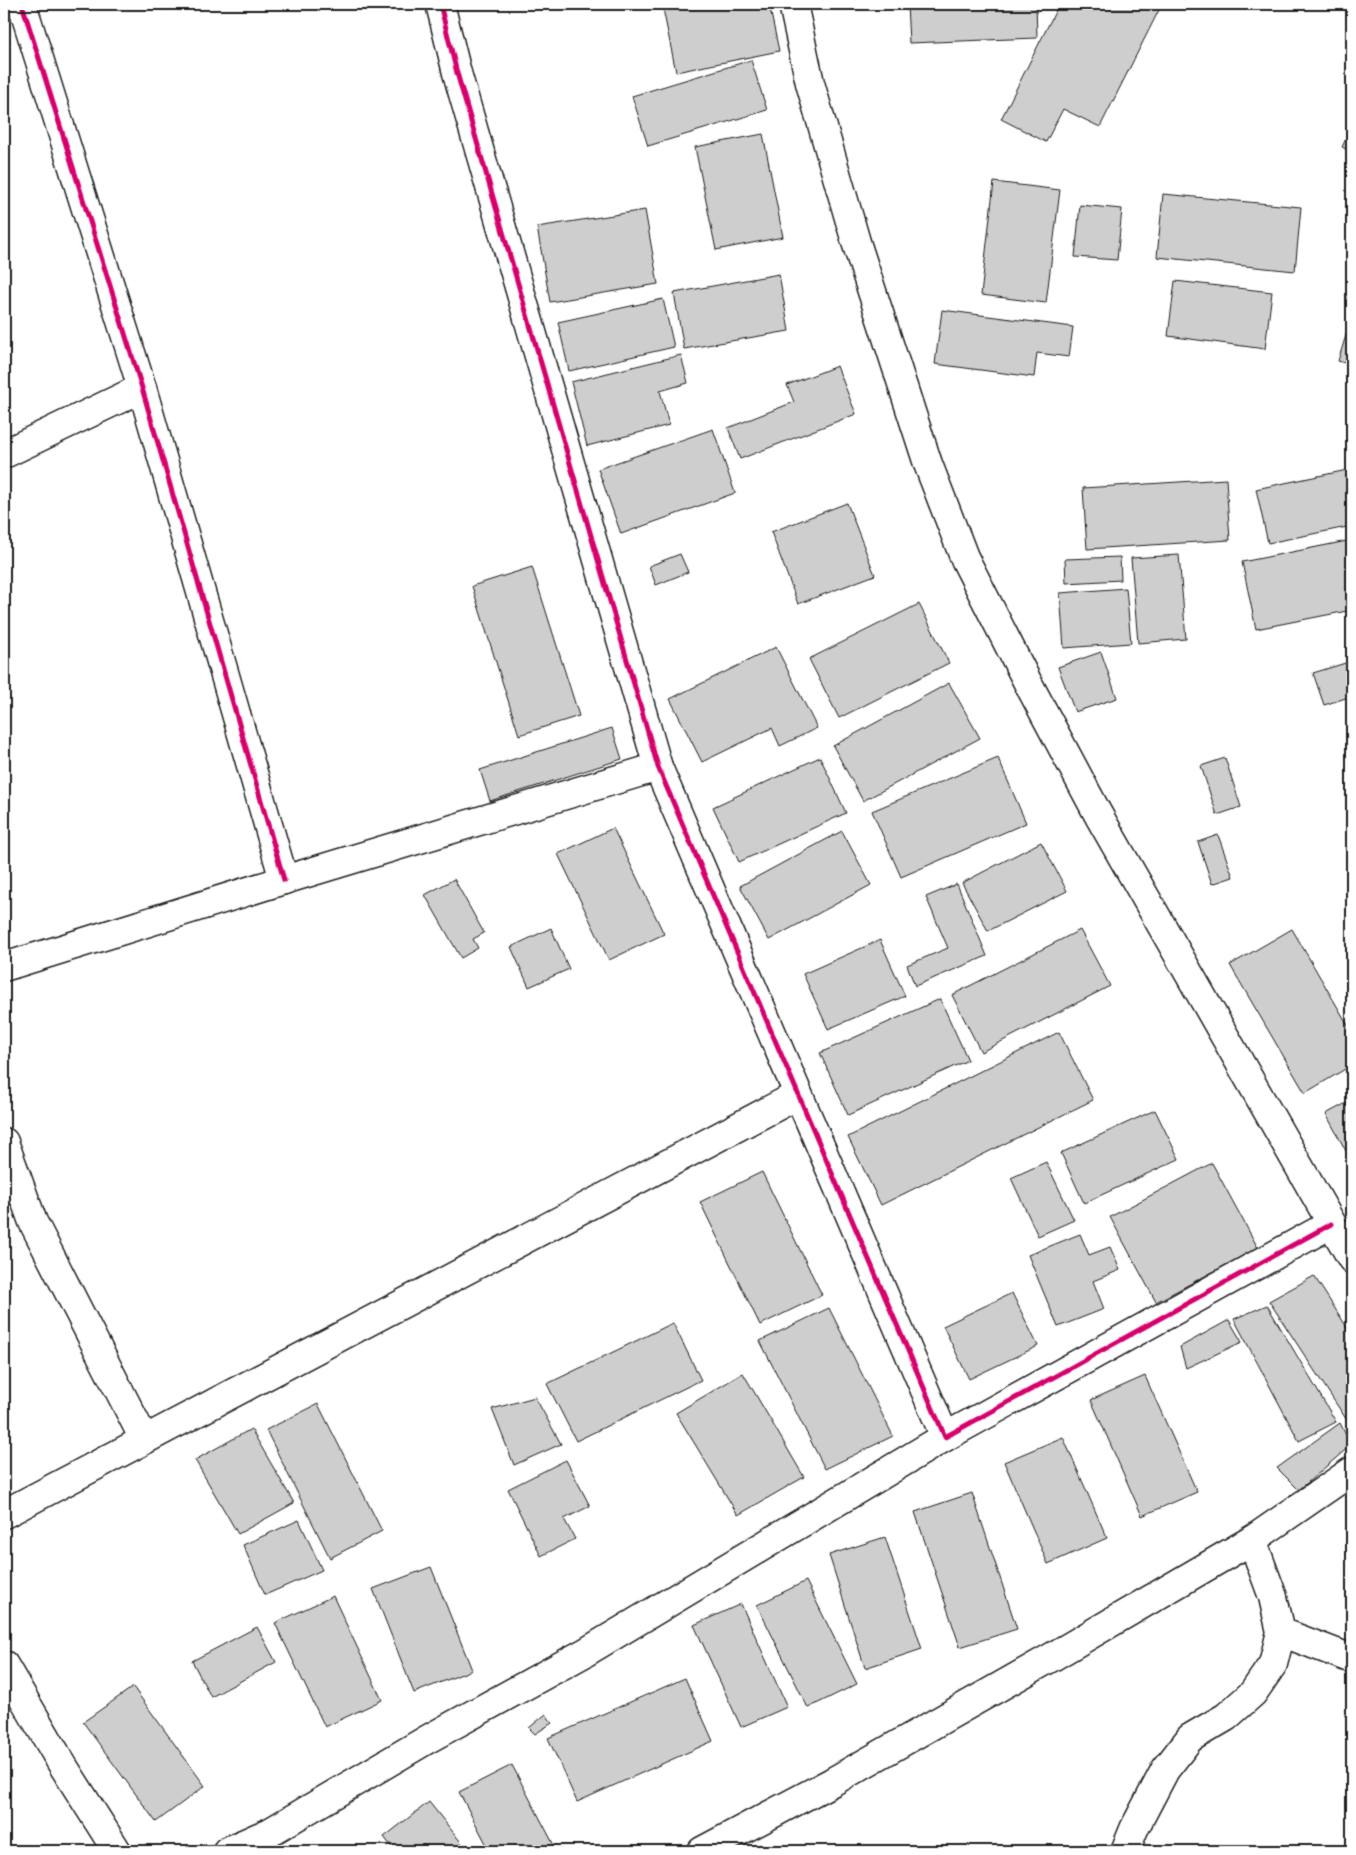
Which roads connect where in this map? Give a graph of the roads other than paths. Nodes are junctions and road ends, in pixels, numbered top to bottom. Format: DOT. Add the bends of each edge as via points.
graph roads {
  1 [pos="440,4"];
  2 [pos="793,4"];
  3 [pos="16,6"];
  4 [pos="142,388"];
  5 [pos="4,454"];
  6 [pos="658,767"];
  7 [pos="284,880"];
  8 [pos="4,967"];
  9 [pos="798,1095"];
  10 [pos="4,1142"];
  11 [pos="1332,1224"];
  12 [pos="1352,1259"];
  13 [pos="945,1437"];
  14 [pos="144,1439"];
  15 [pos="1352,1471"];
  16 [pos="4,1514"];
  17 [pos="1252,1540"];
  18 [pos="1281,1632"];
  19 [pos="1352,1659"];
  20 [pos="4,1665"];
  21 [pos="117,1851"];
  22 [pos="227,1851"];
  23 [pos="702,1851"];
  24 [pos="1125,1851"];
  1 -- 6 [label="street" via="457,73"];
  2 -- 11 [label="street" via="810,83 856,242 928,464 964,557 1099,816"];
  3 -- 4 [label="street"];
  4 -- 5 [label="street"];
  4 -- 7 [label="street"];
  6 -- 7 [label="street"];
  6 -- 9 [label="street"];
  7 -- 8 [label="street"];
  9 -- 13 [label="street"];
  9 -- 14 [label="street"];
  10 -- 14 [label="street" via="33,1222"];
  11 -- 12 [label="street"];
  11 -- 13 [label="street"];
  13 -- 22 [label="street" via="586,1652 428,1739 270,1832"];
  14 -- 16 [label="street"];
  15 -- 17 [label="street"];
  17 -- 18 [label="street" via="1273,1597"];
  17 -- 23 [label="street" via="832,1782"];
  18 -- 19 [label="street"];
  18 -- 24 [label="street" via="1273,1664 1253,1693 1226,1717 1190,1738 1165,1770"];
  20 -- 21 [label="street"];
}
